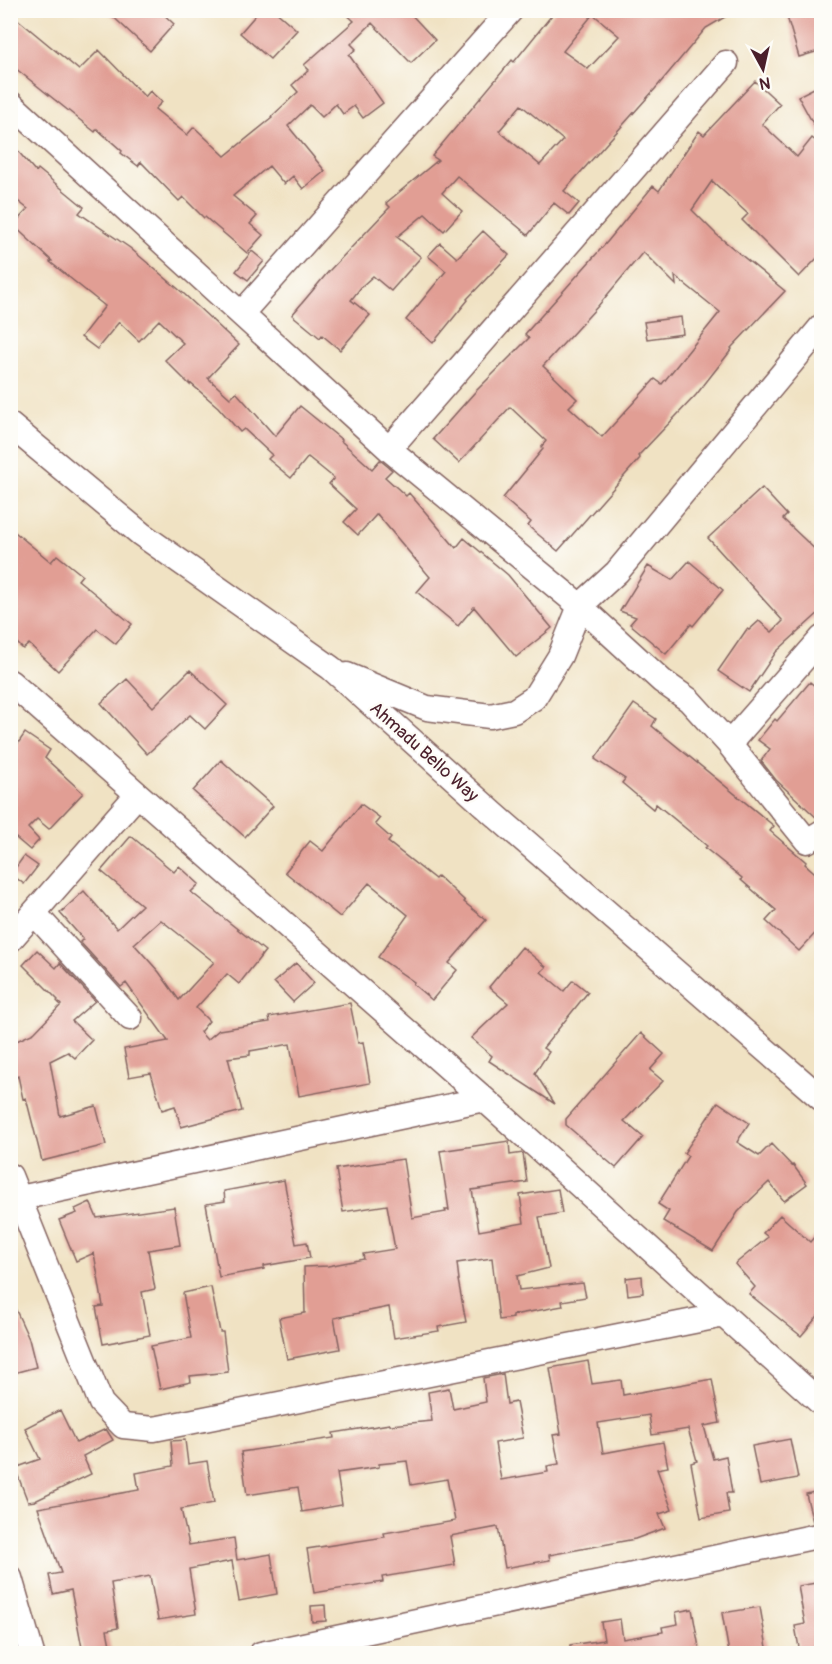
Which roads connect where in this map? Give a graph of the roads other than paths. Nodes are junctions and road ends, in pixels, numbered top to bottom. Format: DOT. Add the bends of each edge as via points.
graph roads {
  1 [pos="511,10"];
  2 [pos="726,63"];
  3 [pos="10,103"];
  4 [pos="241,314"];
  5 [pos="822,326"];
  6 [pos="10,424"];
  7 [pos="389,449"];
  8 [pos="580,606"];
  9 [pos="822,638"];
  10 [pos="331,668"];
  11 [pos="10,682"];
  12 [pos="729,744"];
  13 [pos="137,795"];
  14 [pos="817,843"];
  15 [pos="33,913"];
  16 [pos="10,940"];
  17 [pos="130,1018"];
  18 [pos="484,1099"];
  19 [pos="822,1099"];
  20 [pos="10,1176"];
  21 [pos="20,1198"];
  22 [pos="724,1316"];
  23 [pos="821,1402"];
  24 [pos="822,1534"];
  25 [pos="10,1578"];
  26 [pos="32,1653"];
  27 [pos="261,1653"];
  1 -- 4 [label="street"];
  2 -- 7 [label="street"];
  3 -- 4 [label="street"];
  4 -- 7 [label="street"];
  5 -- 8 [label="street" via="617,572"];
  6 -- 10 [label="street, Ahmadu Bello Way" via="141,534"];
  7 -- 8 [label="street"];
  8 -- 10 [label="street" via="560,656 534,698 514,711 490,716 427,708"];
  8 -- 12 [label="street" via="662,681 689,700"];
  9 -- 12 [label="street"];
  10 -- 19 [label="street, Ahmadu Bello Way"];
  11 -- 13 [label="street"];
  12 -- 14 [label="street"];
  13 -- 15 [label="street"];
  13 -- 18 [label="street"];
  15 -- 16 [label="street"];
  15 -- 17 [label="street"];
  18 -- 21 [label="street"];
  18 -- 22 [label="street"];
  20 -- 21 [label="street"];
  21 -- 22 [label="street" via="100,1403 123,1426 154,1430"];
  22 -- 23 [label="street"];
  24 -- 27 [label="street"];
  25 -- 26 [label="street"];
}
